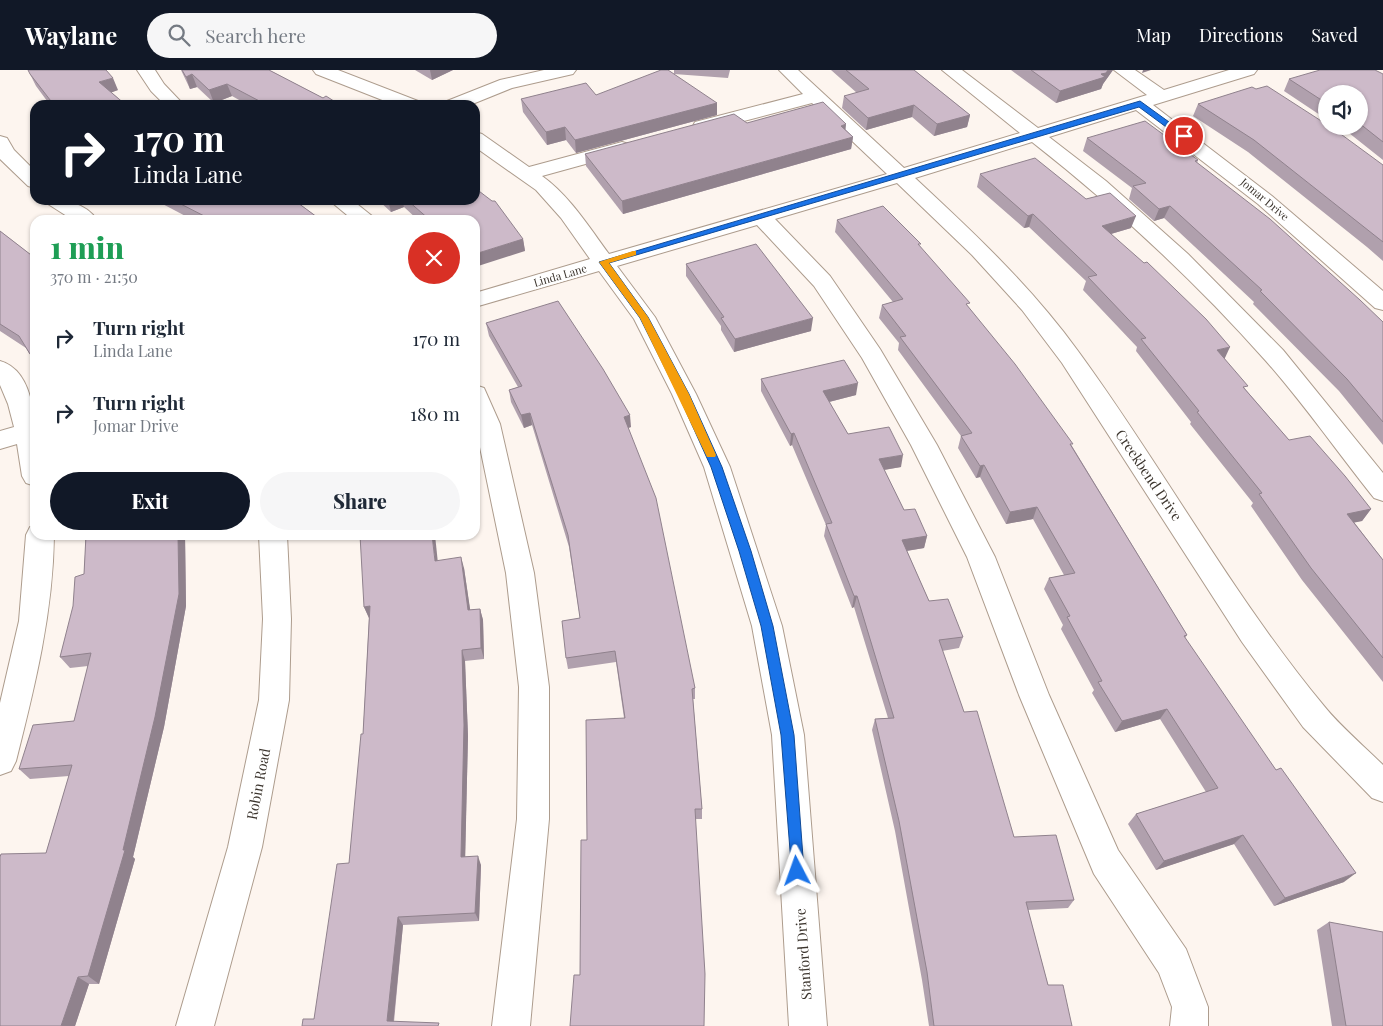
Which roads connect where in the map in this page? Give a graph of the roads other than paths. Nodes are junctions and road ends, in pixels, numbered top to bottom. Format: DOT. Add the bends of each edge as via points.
graph roads {
  1 [pos="146,70"];
  2 [pos="322,70"];
  3 [pos="567,70"];
  4 [pos="788,70"];
  5 [pos="951,70"];
  6 [pos="1123,70"];
  7 [pos="1248,75"];
  8 [pos="817,96"];
  9 [pos="1163,97"];
  10 [pos="170,100"];
  11 [pos="398,100"];
  12 [pos="466,100"];
  13 [pos="1140,104"];
  14 [pos="684,131"];
  15 [pos="1034,134"];
  16 [pos="0,142"];
  17 [pos="480,142"];
  18 [pos="637,144"];
  19 [pos="526,174"];
  20 [pos="900,176"];
  21 [pos="30,177"];
  22 [pos="63,205"];
  23 [pos="346,205"];
  24 [pos="79,215"];
  25 [pos="360,215"];
  26 [pos="760,216"];
  27 [pos="603,262"];
  28 [pos="480,299"];
  29 [pos="1383,304"];
  30 [pos="0,368"];
  31 [pos="480,406"];
  32 [pos="30,428"];
  33 [pos="30,431"];
  34 [pos="0,440"];
  35 [pos="1383,491"];
  36 [pos="40,540"];
  37 [pos="274,540"];
  38 [pos="0,760"];
  39 [pos="1383,786"];
  40 [pos="195,1026"];
  41 [pos="511,1026"];
  42 [pos="808,1026"];
  43 [pos="1189,1026"];
  1 -- 10 [label="street"];
  2 -- 11 [label="street"];
  3 -- 12 [label="street" via="506,84"];
  4 -- 8 [label="street, Creekbend Drive"];
  5 -- 15 [label="street"];
  6 -- 9 [label="street"];
  7 -- 9 [label="street, Linda Lane"];
  8 -- 14 [label="street"];
  8 -- 20 [label="street, Creekbend Drive"];
  9 -- 13 [label="street, Linda Lane"];
  13 -- 15 [label="street, Linda Lane"];
  13 -- 29 [label="street, Jomar Drive" via="1243,180"];
  15 -- 20 [label="street, Linda Lane"];
  15 -- 35 [label="street" via="1100,185 1194,273 1275,356"];
  16 -- 21 [label="street" via="5,153"];
  17 -- 19 [label="street, Stanford Drive"];
  18 -- 19 [label="street"];
  19 -- 27 [label="street, Stanford Drive" via="543,186 568,214"];
  20 -- 26 [label="street, Linda Lane"];
  20 -- 39 [label="street, Creekbend Drive" via="980,250 1030,304 1070,357 1252,633 1314,717"];
  22 -- 24 [label="street"];
  23 -- 25 [label="street"];
  26 -- 27 [label="street, Linda Lane"];
  26 -- 43 [label="street" via="822,281 872,355 924,445 981,557 1034,695 1106,862 1173,962 1190,1007"];
  27 -- 28 [label="street, Linda Lane"];
  27 -- 42 [label="street, Stanford Drive" via="644,317 717,467 767,626 788,735"];
  30 -- 32 [label="street" via="7,374"];
  31 -- 41 [label="street" via="488,424 520,573 534,688 534,819"];
  33 -- 34 [label="street"];
  36 -- 38 [label="street" via="30,646"];
  37 -- 40 [label="street, Robin Road" via="277,619 274,700 245,847"];
}
